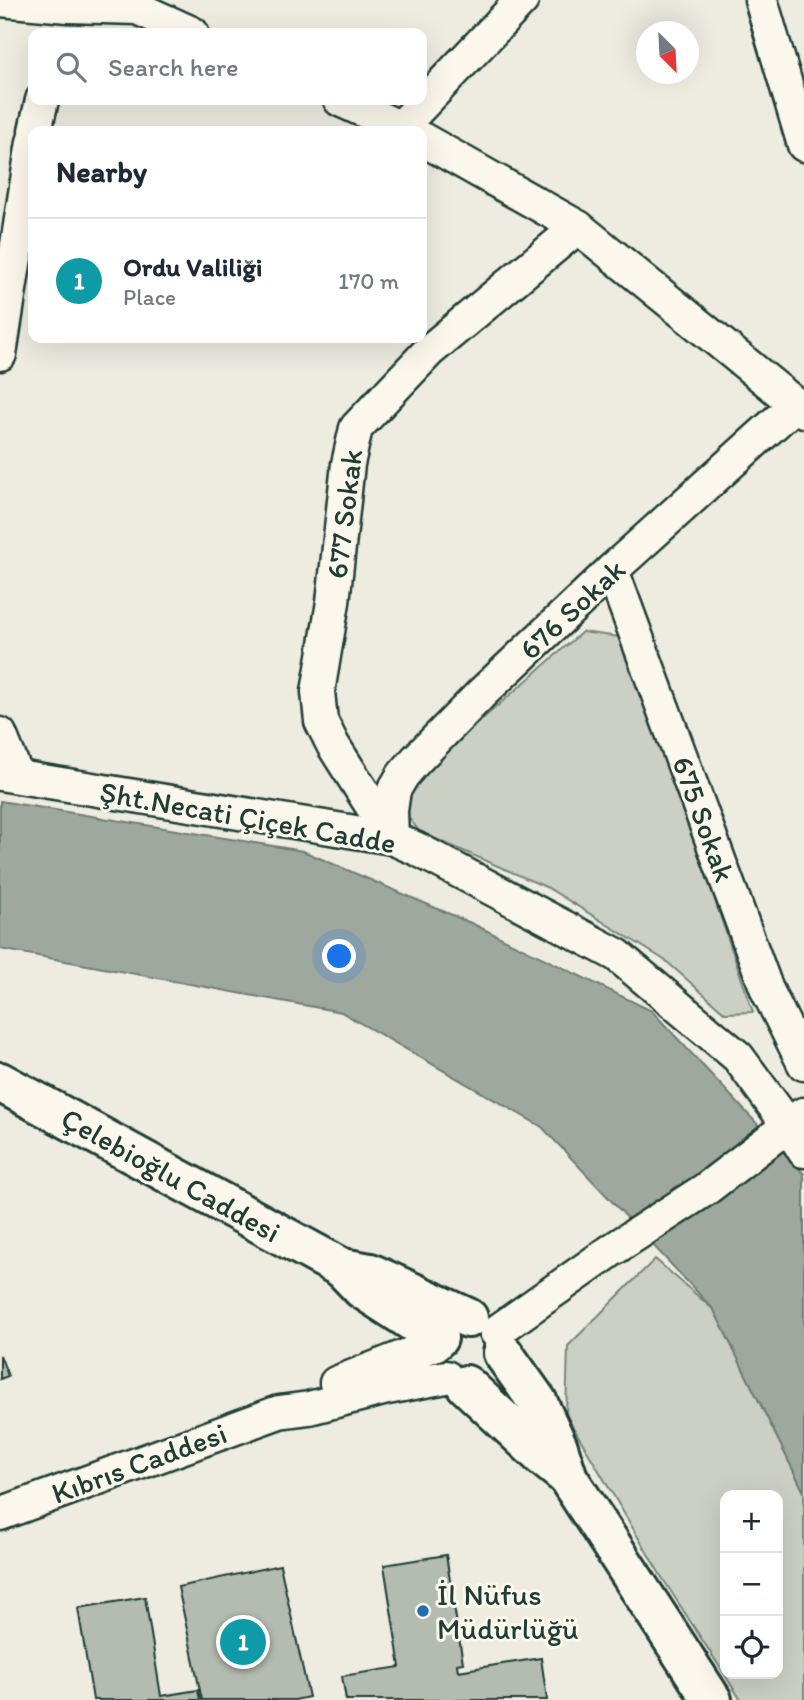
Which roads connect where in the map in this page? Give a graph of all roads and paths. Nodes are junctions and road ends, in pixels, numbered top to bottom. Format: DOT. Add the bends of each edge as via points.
graph roads {
  1 [pos="0,0"];
  2 [pos="522,0"];
  3 [pos="761,0"];
  4 [pos="141,4"];
  5 [pos="66,13"];
  6 [pos="183,28"];
  7 [pos="795,84"];
  8 [pos="351,105"];
  9 [pos="397,126"];
  10 [pos="415,126"];
  11 [pos="427,142"];
  12 [pos="804,145"];
  13 [pos="28,198"];
  14 [pos="578,227"];
  15 [pos="427,338"];
  16 [pos="417,345"];
  17 [pos="0,354"];
  18 [pos="799,408"];
  19 [pos="612,570"];
  20 [pos="0,734"];
  21 [pos="9,775"];
  22 [pos="392,838"];
  23 [pos="804,1065"];
  24 [pos="0,1082"];
  25 [pos="799,1130"];
  26 [pos="468,1337"];
  27 [pos="456,1381"];
  28 [pos="279,1412"];
  29 [pos="568,1478"];
  30 [pos="0,1514"];
  31 [pos="712,1700"];
  1 -- 5 [label="street"];
  2 -- 10 [label="street"];
  3 -- 7 [label="street"];
  4 -- 5 [label="street"];
  4 -- 6 [label="street"];
  7 -- 12 [label="street"];
  8 -- 9 [label="street"];
  11 -- 14 [label="street"];
  13 -- 17 [label="street"];
  14 -- 15 [label="street, 677 Sokak"];
  14 -- 18 [label="street"];
  16 -- 22 [label="street, 677 Sokak" via="356,428 318,692 321,721 333,745"];
  18 -- 19 [label="street, 676 Sokak"];
  19 -- 22 [label="street, 676 Sokak" via="403,775 394,790"];
  19 -- 23 [label="street, 675 Sokak" via="767,990"];
  20 -- 21 [label="street"];
  21 -- 22 [label="street, Şht.Necati Çiçek Cadde"];
  22 -- 25 [label="street, Şht.Necati Çiçek Cadde" via="617,955 738,1057"];
  24 -- 26 [label="main road, Çelebioğlu Caddesi" via="342,1268 370,1273"];
  25 -- 26 [label="street"];
  26 -- 27 [label="street" via="435,1356 438,1367"];
  26 -- 27 [label="street, Kıbrıs Caddesi" via="501,1363 478,1384"];
  26 -- 28 [label="street, Kıbrıs Caddesi" via="304,1395"];
  26 -- 29 [label="main road" via="537,1401"];
  27 -- 28 [label="street, Kıbrıs Caddesi" via="387,1388"];
  27 -- 29 [label="main road"];
  28 -- 30 [label="street, Kıbrıs Caddesi"];
  29 -- 31 [label="main road"];
}
